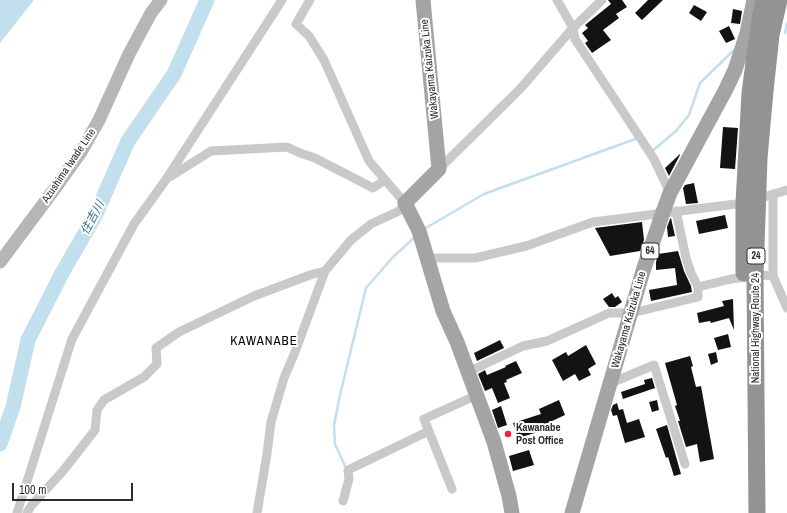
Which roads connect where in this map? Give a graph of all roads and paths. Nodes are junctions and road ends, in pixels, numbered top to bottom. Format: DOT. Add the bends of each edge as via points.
graph roads {
  1 [pos="161,0"];
  2 [pos="282,0"];
  3 [pos="310,0"];
  4 [pos="423,0"];
  5 [pos="557,0"];
  6 [pos="602,0"];
  7 [pos="754,0"];
  8 [pos="764,0"];
  9 [pos="778,0"];
  10 [pos="573,28"];
  11 [pos="726,89"];
  12 [pos="757,92"];
  13 [pos="439,169"];
  14 [pos="165,180"];
  15 [pos="385,180"];
  16 [pos="787,190"];
  17 [pos="670,193"];
  18 [pos="758,198"];
  19 [pos="405,203"];
  20 [pos="669,212"];
  21 [pos="427,260"];
  22 [pos="0,262"];
  23 [pos="325,271"];
  24 [pos="773,276"];
  25 [pos="749,277"];
  26 [pos="698,287"];
  27 [pos="787,308"];
  28 [pos="632,313"];
  29 [pos="468,372"];
  30 [pos="611,382"];
  31 [pos="477,395"];
  32 [pos="429,432"];
  33 [pos="685,464"];
  34 [pos="452,489"];
  35 [pos="342,501"];
  36 [pos="17,513"];
  37 [pos="27,513"];
  38 [pos="257,513"];
  39 [pos="512,513"];
  40 [pos="572,513"];
  41 [pos="745,513"];
  42 [pos="756,513"];
  1 -- 22 [label="main road, Azushima Iwade Line" via="129,54 81,152"];
  2 -- 14 [label="street"];
  3 -- 15 [label="street" via="296,24 309,36 324,60 369,161"];
  4 -- 13 [label="main road, Wakayama Kaizuka Line"];
  5 -- 10 [label="street"];
  6 -- 10 [label="street"];
  7 -- 11 [label="main road, Wakayama Kaizuka Line / 64" via="747,33"];
  8 -- 12 [label="highway, National Highway Route 24 / 24" via="760,19"];
  9 -- 12 [label="highway, National Highway Route 24 / 24"];
  10 -- 13 [label="street" via="520,89"];
  10 -- 17 [label="street" via="575,40 654,159"];
  11 -- 12 [label="main road"];
  11 -- 17 [label="main road, Wakayama Kaizuka Line / 64"];
  12 -- 18 [label="highway, National Highway Route 24 / 24"];
  13 -- 19 [label="main road"];
  14 -- 15 [label="street" via="211,151 287,147 315,158 373,188"];
  14 -- 36 [label="street" via="134,224 72,339"];
  15 -- 19 [label="street"];
  16 -- 18 [label="street"];
  17 -- 20 [label="main road, Wakayama Kaizuka Line / 64"];
  18 -- 20 [label="street"];
  18 -- 24 [label="street"];
  18 -- 25 [label="highway, National Highway Route 24 / 24"];
  19 -- 21 [label="main road" via="419,231"];
  19 -- 23 [label="street" via="399,211 371,224 351,240"];
  20 -- 21 [label="street" via="593,222 526,246 475,258"];
  20 -- 26 [label="street"];
  20 -- 28 [label="main road, Wakayama Kaizuka Line / 64"];
  21 -- 29 [label="main road" via="443,311"];
  23 -- 37 [label="street" via="310,274 254,296 179,332 156,348 157,364 144,377 104,400 97,410 95,430"];
  23 -- 38 [label="street" via="284,378 271,422"];
  24 -- 25 [label="street"];
  24 -- 27 [label="street"];
  25 -- 26 [label="street"];
  25 -- 41 [label="highway, National Highway Route 24 / 24"];
  25 -- 42 [label="highway, National Highway Route 24 / 24"];
  26 -- 28 [label="street" via="698,297"];
  28 -- 29 [label="street" via="609,313 547,341 523,346"];
  28 -- 30 [label="main road, Wakayama Kaizuka Line / 64"];
  29 -- 31 [label="main road"];
  30 -- 33 [label="street" via="654,366"];
  30 -- 40 [label="main road, Wakayama Kaizuka Line / 64"];
  31 -- 32 [label="street" via="424,419"];
  31 -- 39 [label="main road" via="494,442"];
  32 -- 34 [label="street"];
  32 -- 35 [label="street" via="348,470 350,479"];
}
